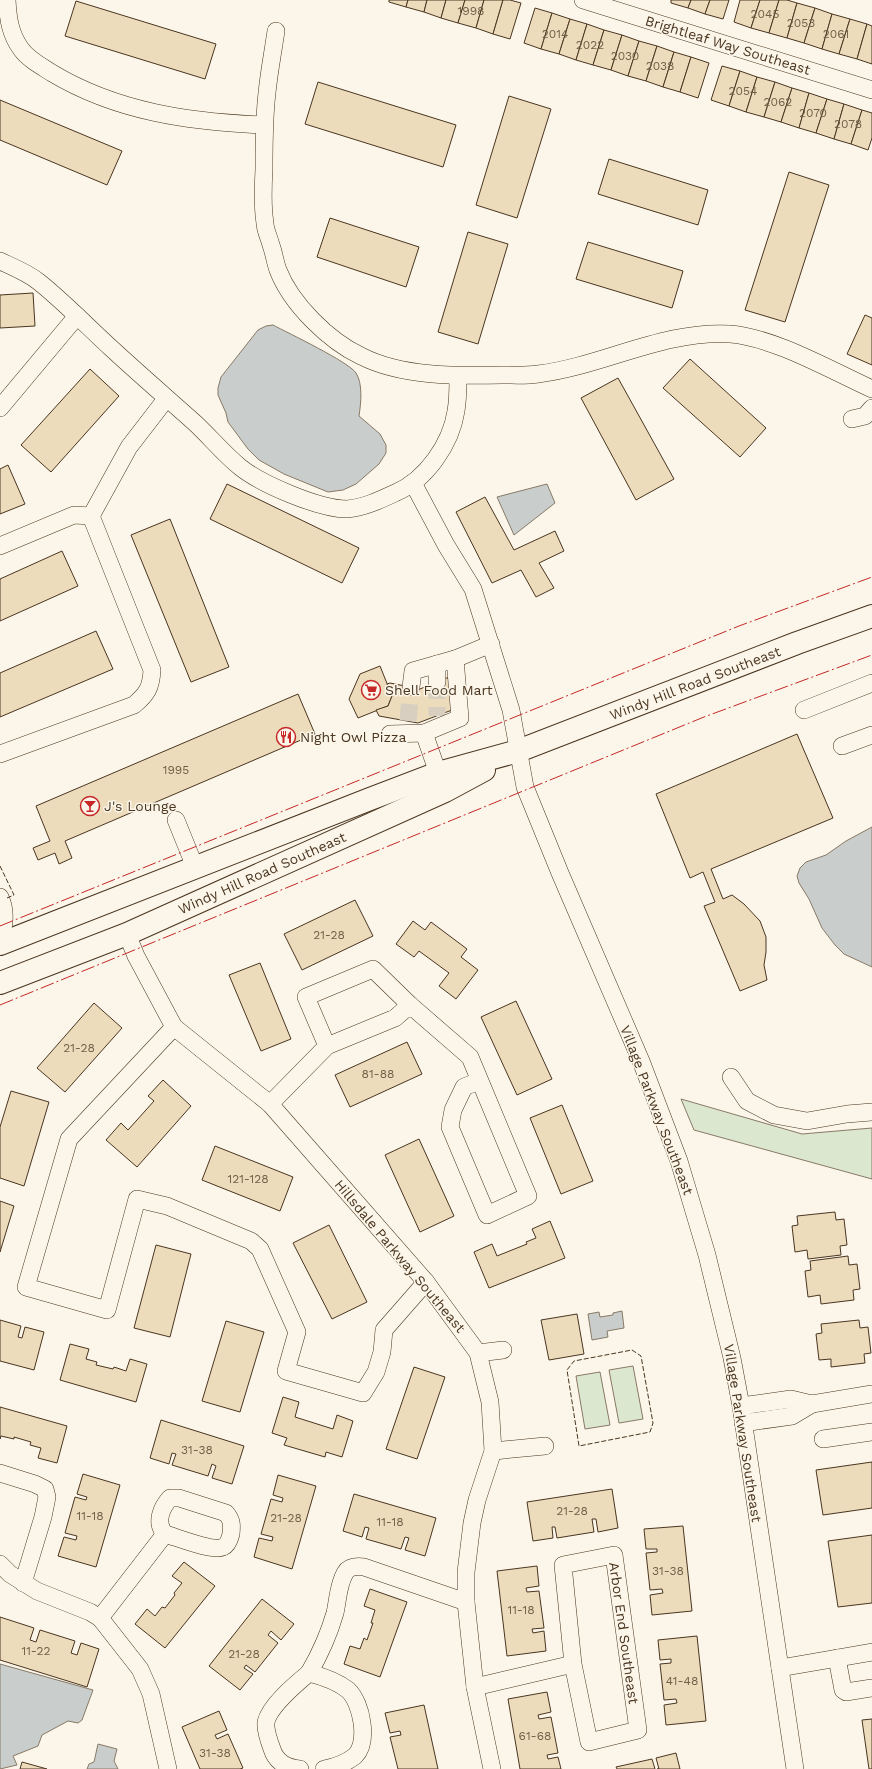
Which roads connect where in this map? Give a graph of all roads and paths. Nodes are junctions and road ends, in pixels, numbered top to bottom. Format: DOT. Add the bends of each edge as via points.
graph roads {
  1 [pos="7,0"];
  2 [pos="583,0"];
  3 [pos="276,31"];
  4 [pos="872,90"];
  5 [pos="264,125"];
  6 [pos="0,261"];
  7 [pos="77,316"];
  8 [pos="458,376"];
  9 [pos="872,389"];
  10 [pos="166,399"];
  11 [pos="0,408"];
  12 [pos="872,408"];
  13 [pos="852,419"];
  14 [pos="414,483"];
  15 [pos="91,516"];
  16 [pos="0,546"];
  17 [pos="872,616"];
  18 [pos="491,644"];
  19 [pos="455,659"];
  20 [pos="437,664"];
  21 [pos="437,682"];
  22 [pos="872,683"];
  23 [pos="411,687"];
  24 [pos="804,710"];
  25 [pos="433,726"];
  26 [pos="401,729"];
  27 [pos="872,735"];
  28 [pos="842,746"];
  29 [pos="518,751"];
  30 [pos="0,754"];
  31 [pos="438,773"];
  32 [pos="176,820"];
  33 [pos="195,868"];
  34 [pos="0,897"];
  35 [pos="127,934"];
  36 [pos="0,943"];
  37 [pos="0,983"];
  38 [pos="410,1005"];
  39 [pos="174,1027"];
  40 [pos="327,1046"];
  41 [pos="731,1077"];
  42 [pos="479,1080"];
  43 [pos="270,1104"];
  44 [pos="872,1112"];
  45 [pos="426,1282"];
  46 [pos="503,1350"];
  47 [pos="478,1353"];
  48 [pos="872,1394"];
  49 [pos="812,1404"];
  50 [pos="741,1406"];
  51 [pos="743,1423"];
  52 [pos="872,1432"];
  53 [pos="823,1439"];
  54 [pos="545,1446"];
  55 [pos="493,1451"];
  56 [pos="0,1473"];
  57 [pos="165,1534"];
  58 [pos="0,1564"];
  59 [pos="23,1583"];
  60 [pos="466,1602"];
  61 [pos="100,1618"];
  62 [pos="872,1652"];
  63 [pos="837,1658"];
  64 [pos="573,1664"];
  65 [pos="780,1668"];
  66 [pos="309,1673"];
  67 [pos="475,1688"];
  68 [pos="872,1688"];
  69 [pos="790,1738"];
  70 [pos="168,1769"];
  71 [pos="300,1769"];
  72 [pos="324,1769"];
  73 [pos="492,1769"];
  74 [pos="795,1769"];
  75 [pos="806,1769"];
  1 -- 5 [label="street" via="12,34 22,50 37,64 86,91 131,107 186,119"];
  2 -- 4 [label="street, Brightleaf Way Southeast"];
  3 -- 5 [label="street"];
  5 -- 8 [label="street" via="265,226 278,271 299,306 324,330 360,356 383,365 411,371"];
  6 -- 7 [label="street" via="38,281"];
  7 -- 10 [label="street"];
  7 -- 11 [label="street"];
  8 -- 9 [label="street" via="537,374 604,360 667,339 732,334 763,341"];
  8 -- 14 [label="street" via="456,412 449,433 439,454"];
  10 -- 14 [label="street" via="241,468 309,502 348,509 365,505"];
  10 -- 15 [label="street" via="129,447"];
  12 -- 13 [label="street" via="865,416"];
  14 -- 18 [label="street, Village Parkway Southeast" via="446,545 473,589"];
  15 -- 16 [label="street" via="74,515"];
  15 -- 30 [label="street" via="152,670 150,686 145,696 134,705"];
  17 -- 29 [label="main road, Windy Hill Road Southeast"];
  18 -- 19 [label="street"];
  18 -- 29 [label="street, Village Parkway Southeast" via="511,710"];
  19 -- 20 [label="street"];
  19 -- 25 [label="street" via="460,718"];
  20 -- 21 [label="street"];
  20 -- 23 [label="street" via="413,671"];
  22 -- 24 [label="street"];
  25 -- 26 [label="street"];
  25 -- 31 [label="street"];
  27 -- 28 [label="street"];
  29 -- 31 [label="main road, Windy Hill Road Southeast"];
  29 -- 35 [label="main road, Windy Hill Road Southeast" via="438,794"];
  29 -- 50 [label="street, Village Parkway Southeast" via="525,787 640,1061 679,1161 707,1255"];
  31 -- 33 [label="main road, Windy Hill Road Southeast"];
  32 -- 33 [label="street"];
  33 -- 36 [label="main road, Windy Hill Road Southeast"];
  34 -- 36 [label="street" via="5,912"];
  35 -- 37 [label="main road, Windy Hill Road Southeast"];
  35 -- 39 [label="street, Hillsdale Parkway Southeast"];
  38 -- 40 [label="street" via="395,1018"];
  38 -- 40 [label="street" via="373,969 306,997"];
  38 -- 42 [label="street" via="470,1057"];
  39 -- 43 [label="street, Hillsdale Parkway Southeast"];
  39 -- 45 [label="street" via="69,1139 26,1287 108,1310 137,1198 167,1206 251,1241 260,1249 297,1332 286,1372 363,1393 376,1372 382,1352 384,1330"];
  40 -- 43 [label="street"];
  41 -- 44 [label="street" via="747,1101 774,1116 807,1121"];
  42 -- 42 [label="street" via="528,1196 487,1215 450,1127 453,1110 464,1087"];
  43 -- 45 [label="street, Hillsdale Parkway Southeast"];
  45 -- 47 [label="street, Hillsdale Parkway Southeast"];
  46 -- 47 [label="street"];
  47 -- 55 [label="street, Hillsdale Parkway Southeast" via="490,1402"];
  48 -- 49 [label="street"];
  49 -- 50 [label="street" via="791,1399"];
  49 -- 51 [label="street" via="792,1416"];
  50 -- 51 [label="street, Village Parkway Southeast"];
  51 -- 65 [label="street, Village Parkway Southeast"];
  52 -- 53 [label="street"];
  54 -- 55 [label="street"];
  55 -- 60 [label="street, Hillsdale Parkway Southeast" via="472,1522 466,1572"];
  56 -- 59 [label="street" via="45,1489 47,1497"];
  57 -- 61 [label="street"];
  58 -- 59 [label="street"];
  59 -- 61 [label="street"];
  60 -- 66 [label="street" via="364,1567 349,1569 341,1584 328,1635"];
  60 -- 67 [label="street, Hillsdale Parkway Southeast"];
  61 -- 70 [label="street" via="140,1669 151,1694"];
  62 -- 63 [label="street"];
  63 -- 65 [label="street"];
  63 -- 68 [label="street" via="843,1690 846,1692"];
  64 -- 64 [label="street, Arbor End Southeast" via="563,1565 614,1555 638,1730 589,1742"];
  64 -- 67 [label="street"];
  65 -- 69 [label="street, Village Parkway Southeast"];
  66 -- 71 [label="street" via="276,1704 266,1721 273,1754 287,1767"];
  66 -- 72 [label="street" via="321,1676 347,1690 360,1710 360,1748 355,1755 337,1766"];
  67 -- 73 [label="street, Hillsdale Parkway Southeast"];
  69 -- 74 [label="street, Village Parkway Southeast"];
  69 -- 75 [label="street"];
}
